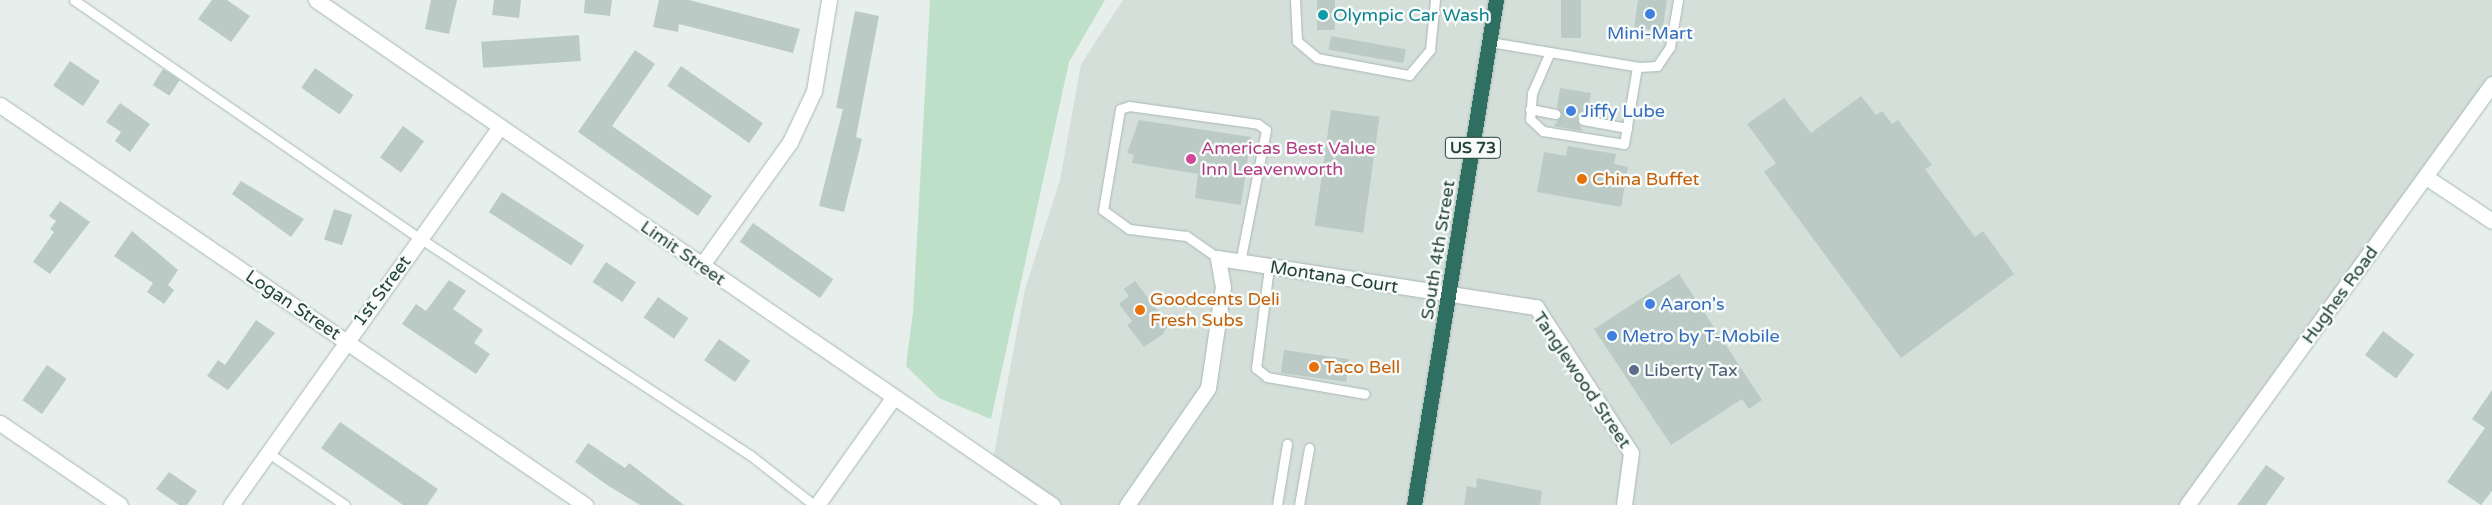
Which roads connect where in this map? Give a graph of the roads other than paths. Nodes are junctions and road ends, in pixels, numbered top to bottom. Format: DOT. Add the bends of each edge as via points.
graph roads {
  1 [pos="74,0"];
  2 [pos="316,0"];
  3 [pos="829,0"];
  4 [pos="1296,0"];
  5 [pos="1435,0"];
  6 [pos="1496,0"];
  7 [pos="1678,0"];
  8 [pos="1490,42"];
  9 [pos="1550,52"];
  10 [pos="1637,67"];
  11 [pos="2492,84"];
  12 [pos="0,106"];
  13 [pos="1530,109"];
  14 [pos="1556,114"];
  15 [pos="1583,120"];
  16 [pos="500,127"];
  17 [pos="1627,128"];
  18 [pos="2426,177"];
  19 [pos="2492,222"];
  20 [pos="421,239"];
  21 [pos="1218,258"];
  22 [pos="1240,262"];
  23 [pos="701,266"];
  24 [pos="1269,266"];
  25 [pos="1450,296"];
  26 [pos="344,340"];
  27 [pos="1365,394"];
  28 [pos="894,398"];
  29 [pos="0,422"];
  30 [pos="1286,444"];
  31 [pos="1309,448"];
  32 [pos="267,452"];
  33 [pos="120,505"];
  34 [pos="231,505"];
  35 [pos="345,505"];
  36 [pos="585,505"];
  37 [pos="814,505"];
  38 [pos="818,505"];
  39 [pos="1052,505"];
  40 [pos="1128,505"];
  41 [pos="1278,505"];
  42 [pos="1299,505"];
  43 [pos="1414,505"];
  44 [pos="1624,505"];
  45 [pos="2188,505"];
  1 -- 20 [label="lane"];
  2 -- 16 [label="street, Limit Street"];
  3 -- 23 [label="street" via="814,91 790,142"];
  4 -- 5 [label="lane" via="1297,41 1317,58 1409,75 1430,50"];
  6 -- 8 [label="highway, South 4th Street / US 73"];
  7 -- 10 [label="lane" via="1670,47 1662,61"];
  8 -- 9 [label="lane"];
  8 -- 25 [label="highway, South 4th Street / US 73"];
  9 -- 10 [label="lane"];
  9 -- 13 [label="lane" via="1532,93"];
  10 -- 17 [label="lane"];
  11 -- 18 [label="street, Hughes Road"];
  12 -- 26 [label="street, Logan Street"];
  13 -- 14 [label="lane"];
  13 -- 17 [label="lane" via="1530,119 1543,131 1624,144"];
  15 -- 17 [label="lane"];
  16 -- 20 [label="street, 1st Street"];
  16 -- 23 [label="street, Limit Street"];
  18 -- 19 [label="street"];
  18 -- 45 [label="street, Hughes Road"];
  20 -- 26 [label="street, 1st Street"];
  20 -- 37 [label="lane" via="750,455"];
  21 -- 22 [label="street, Montana Court"];
  21 -- 22 [label="lane" via="1186,236 1129,229 1103,210 1120,109 1129,106 1249,122 1266,130"];
  21 -- 40 [label="street" via="1223,287 1208,388"];
  22 -- 24 [label="street, Montana Court"];
  23 -- 28 [label="street, Limit Street"];
  24 -- 25 [label="street, Montana Court"];
  24 -- 27 [label="lane" via="1256,368 1267,377"];
  25 -- 43 [label="highway, South 4th Street / US 73"];
  25 -- 44 [label="street, Tanglewood Street" via="1536,307 1631,453"];
  26 -- 32 [label="street, 1st Street"];
  26 -- 36 [label="street, Logan Street"];
  28 -- 38 [label="street"];
  28 -- 39 [label="street, Limit Street"];
  29 -- 33 [label="street"];
  30 -- 41 [label="lane"];
  31 -- 42 [label="lane"];
  32 -- 34 [label="street, 1st Street"];
  32 -- 35 [label="lane"];
}
